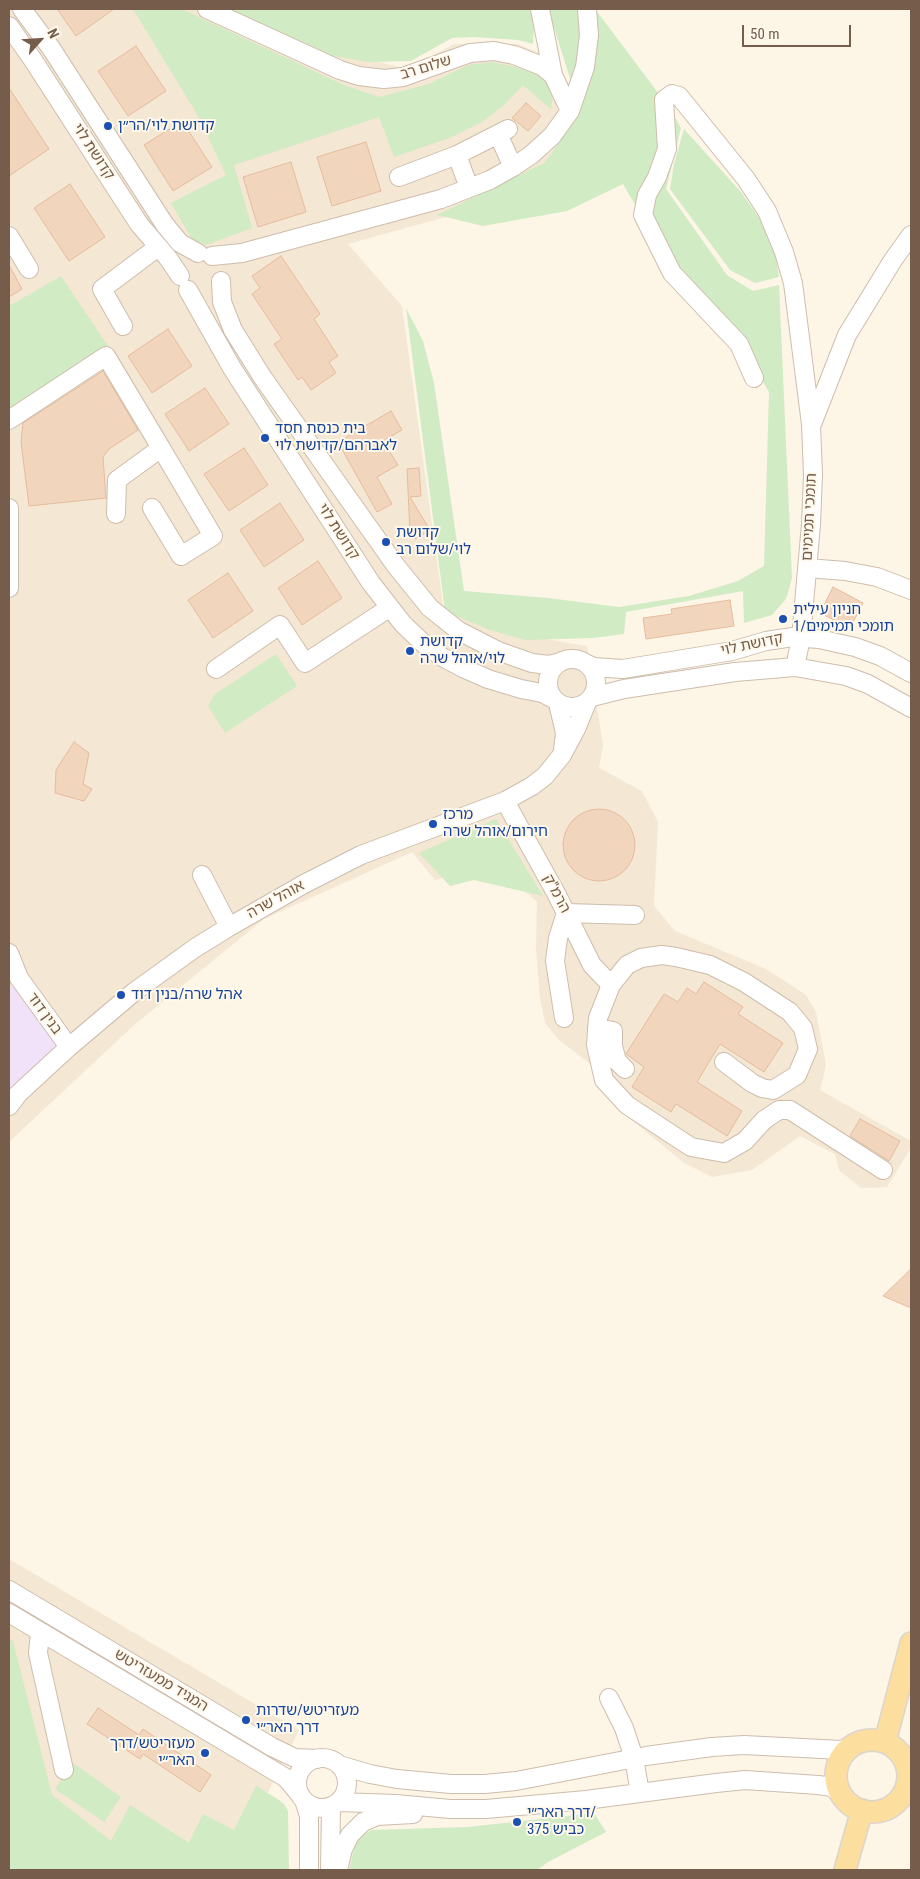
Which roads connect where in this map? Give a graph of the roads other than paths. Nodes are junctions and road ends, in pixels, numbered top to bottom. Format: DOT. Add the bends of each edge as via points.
graph roads {
  1 [pos="22,9"];
  2 [pos="207,9"];
  3 [pos="540,9"];
  4 [pos="587,9"];
  5 [pos="9,26"];
  6 [pos="553,74"];
  7 [pos="570,111"];
  8 [pos="457,155"];
  9 [pos="513,167"];
  10 [pos="399,177"];
  11 [pos="469,188"];
  12 [pos="911,235"];
  13 [pos="9,236"];
  14 [pos="158,247"];
  15 [pos="264,247"];
  16 [pos="205,254"];
  17 [pos="29,269"];
  18 [pos="222,278"];
  19 [pos="184,283"];
  20 [pos="123,326"];
  21 [pos="754,378"];
  22 [pos="9,420"];
  23 [pos="812,424"];
  24 [pos="162,448"];
  25 [pos="9,508"];
  26 [pos="152,508"];
  27 [pos="116,514"];
  28 [pos="807,568"];
  29 [pos="9,588"];
  30 [pos="911,590"];
  31 [pos="389,608"];
  32 [pos="801,638"];
  33 [pos="561,662"];
  34 [pos="587,664"];
  35 [pos="794,667"];
  36 [pos="216,669"];
  37 [pos="911,673"];
  38 [pos="589,700"];
  39 [pos="556,701"];
  40 [pos="911,708"];
  41 [pos="562,755"];
  42 [pos="504,801"];
  43 [pos="202,874"];
  44 [pos="566,913"];
  45 [pos="635,915"];
  46 [pos="229,927"];
  47 [pos="9,953"];
  48 [pos="12,971"];
  49 [pos="611,985"];
  50 [pos="564,1018"];
  51 [pos="597,1028"];
  52 [pos="69,1047"];
  53 [pos="724,1062"];
  54 [pos="625,1068"];
  55 [pos="12,1100"];
  56 [pos="883,1170"];
  57 [pos="9,1590"];
  58 [pos="9,1613"];
  59 [pos="40,1632"];
  60 [pos="911,1643"];
  61 [pos="609,1698"];
  62 [pos="885,1742"];
  63 [pos="849,1748"];
  64 [pos="634,1758"];
  65 [pos="317,1759"];
  66 [pos="339,1765"];
  67 [pos="64,1770"];
  68 [pos="640,1793"];
  69 [pos="842,1796"];
  70 [pos="303,1798"];
  71 [pos="335,1804"];
  72 [pos="450,1810"];
  73 [pos="862,1810"];
  74 [pos="309,1870"];
  75 [pos="330,1870"];
  76 [pos="338,1870"];
  77 [pos="845,1870"];
  1 -- 16 [label="street, קדושת לוי" via="51,48 165,225 180,243"];
  2 -- 6 [label="street, שלום רב" via="359,76 403,77 470,53 494,51 514,55"];
  3 -- 6 [label="street"];
  4 -- 7 [label="street" via="589,35 585,67"];
  5 -- 14 [label="street, קדושת לוי" via="139,224"];
  6 -- 7 [label="street"];
  7 -- 9 [label="street" via="552,136"];
  8 -- 9 [label="street" via="503,132"];
  8 -- 10 [label="street"];
  8 -- 11 [label="street"];
  9 -- 11 [label="street"];
  11 -- 15 [label="street" via="441,199"];
  12 -- 23 [label="street" via="847,335"];
  13 -- 17 [label="street"];
  14 -- 19 [label="street, קדושת לוי"];
  14 -- 20 [label="street" via="102,289"];
  15 -- 16 [label="street" via="232,254"];
  15 -- 18 [label="street" via="236,263"];
  16 -- 18 [label="street" via="220,264"];
  16 -- 19 [label="street" via="190,256 184,261 181,268"];
  18 -- 19 [label="street" via="207,294 196,294"];
  18 -- 33 [label="street, קדושת לוי" via="222,302 226,316 243,346 396,566 430,608 459,631 498,651 532,663 549,665"];
  19 -- 31 [label="street, קדושת לוי" via="232,368"];
  21 -- 23 [label="street, תומכי תמימים" via="738,344 672,273 643,215 647,195 667,148 664,100 672,94 679,96 746,179 767,211 793,283"];
  22 -- 24 [label="street" via="106,356"];
  23 -- 28 [label="street, תומכי תמימים" via="813,475"];
  24 -- 26 [label="street" via="213,536 181,556"];
  24 -- 27 [label="street" via="117,480"];
  25 -- 29 [label="street"];
  28 -- 30 [label="street" via="869,576"];
  28 -- 32 [label="street, תומכי תמימים"];
  31 -- 36 [label="street" via="305,663 280,625"];
  31 -- 39 [label="street, קדושת לוי" via="419,640 442,657 488,679 542,693"];
  32 -- 34 [label="street, קדושת לוי" via="766,641 732,651 622,668"];
  32 -- 35 [label="street, תומכי תמימים"];
  32 -- 37 [label="street, קדושת לוי" via="855,647"];
  33 -- 34 [label="street" via="572,659"];
  33 -- 39 [label="street" via="552,670 548,682"];
  34 -- 38 [label="street" via="596,680"];
  35 -- 38 [label="street, קדושת לוי" via="624,689"];
  35 -- 40 [label="street, קדושת לוי" via="846,676 868,684"];
  38 -- 39 [label="street" via="576,707"];
  38 -- 41 [label="street, אוהל שרה"];
  39 -- 41 [label="street" via="565,732"];
  41 -- 42 [label="street, אוהל שרה" via="545,776"];
  42 -- 44 [label="street, הרמ\"ק"];
  42 -- 46 [label="street, אוהל שרה" via="362,856 304,884"];
  43 -- 46 [label="street"];
  44 -- 45 [label="street"];
  44 -- 49 [label="street, הרמ\"ק" via="592,965"];
  44 -- 50 [label="street" via="555,962"];
  46 -- 52 [label="street, אוהל שרה" via="134,992"];
  47 -- 48 [label="street, בנין דוד"];
  48 -- 52 [label="street, בנין דוד"];
  49 -- 51 [label="street"];
  49 -- 53 [label="street" via="627,965 641,958 676,957 710,965 744,982 790,1012 803,1028 808,1050 798,1075 773,1090 752,1083"];
  51 -- 54 [label="street" via="613,1031 617,1061"];
  51 -- 56 [label="street" via="596,1045 604,1080 627,1105 692,1147 724,1154 745,1141 764,1120 779,1110 790,1110"];
  52 -- 55 [label="street, אוהל שרה"];
  57 -- 65 [label="street, המגיד ממעזריטש" via="272,1747 294,1758"];
  58 -- 59 [label="street, המגיד ממעזריטש"];
  59 -- 67 [label="street" via="38,1654"];
  59 -- 70 [label="street, המגיד ממעזריטש" via="286,1778"];
  60 -- 62 [label="main road"];
  61 -- 64 [label="street"];
  62 -- 63 [label="main road" via="873,1739"];
  62 -- 73 [label="main road" via="903,1756 908,1768 904,1793 885,1810"];
  63 -- 64 [label="street" via="744,1745"];
  63 -- 69 [label="main road" via="836,1769 836,1782"];
  64 -- 66 [label="street" via="485,1784 397,1779"];
  64 -- 68 [label="street"];
  65 -- 66 [label="street" via="325,1758"];
  65 -- 70 [label="street" via="300,1773 298,1781"];
  66 -- 71 [label="street" via="347,1779 347,1788"];
  68 -- 69 [label="street" via="745,1780 818,1784 832,1787"];
  68 -- 72 [label="street" via="502,1808"];
  69 -- 73 [label="main road"];
  70 -- 71 [label="street" via="317,1808"];
  70 -- 74 [label="street" via="309,1816"];
  71 -- 72 [label="street" via="396,1804"];
  71 -- 75 [label="street"];
  72 -- 76 [label="street" via="377,1816 363,1822 350,1834"];
  73 -- 77 [label="main road"];
}
